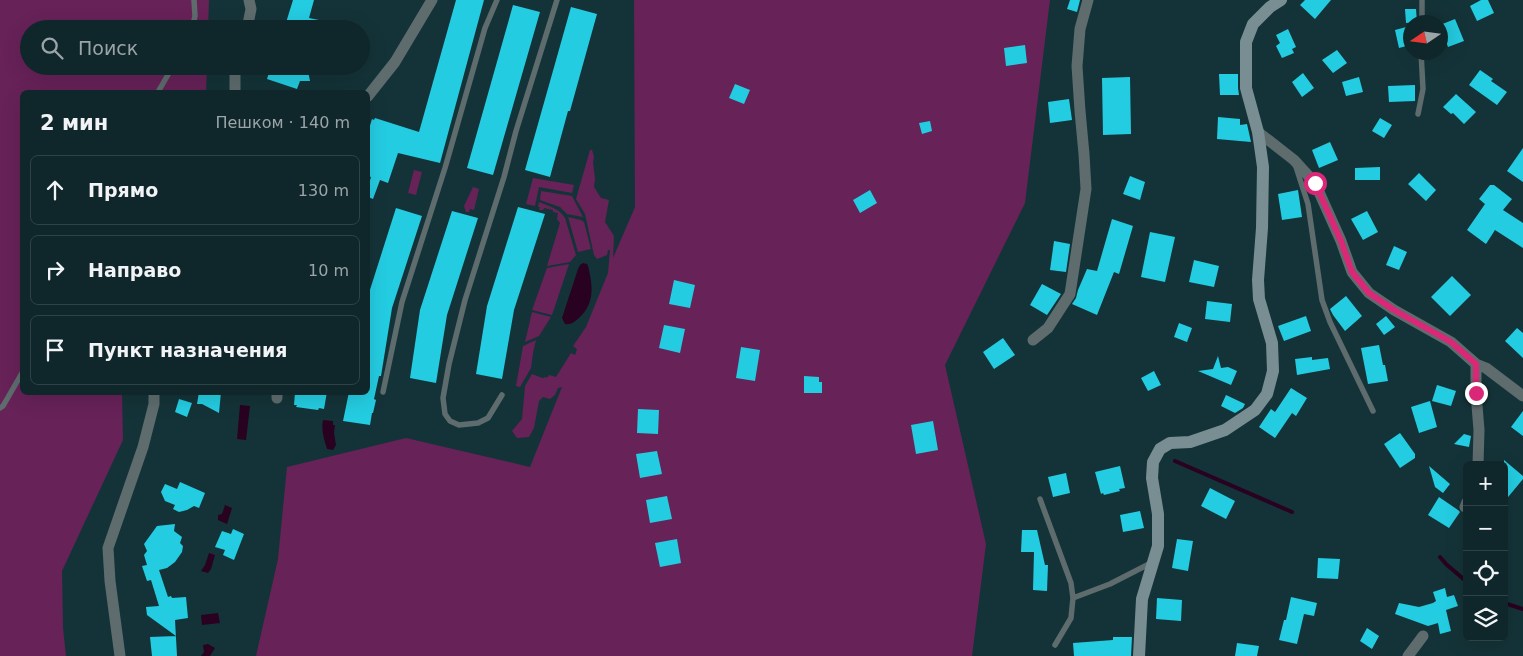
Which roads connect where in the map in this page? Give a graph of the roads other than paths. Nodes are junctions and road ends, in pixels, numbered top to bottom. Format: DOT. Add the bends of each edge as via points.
graph roads {
  1 [pos="194,0"];
  2 [pos="249,0"];
  3 [pos="432,0"];
  4 [pos="497,0"];
  5 [pos="556,0"];
  6 [pos="1088,0"];
  7 [pos="1281,0"];
  8 [pos="1422,0"];
  9 [pos="1422,15"];
  10 [pos="194,20"];
  11 [pos="248,20"];
  12 [pos="1422,60"];
  13 [pos="168,75"];
  14 [pos="235,75"];
  15 [pos="159,90"];
  16 [pos="235,90"];
  17 [pos="370,93"];
  18 [pos="1418,114"];
  19 [pos="1258,132"];
  20 [pos="1294,160"];
  21 [pos="1033,340"];
  22 [pos="1476,364"];
  23 [pos="20,376"];
  24 [pos="383,392"];
  25 [pos="154,395"];
  26 [pos="502,395"];
  27 [pos="1523,396"];
  28 [pos="0,408"];
  29 [pos="1373,411"];
  30 [pos="1478,461"];
  31 [pos="1040,499"];
  32 [pos="1154,561"];
  33 [pos="1073,598"];
  34 [pos="1423,636"];
  35 [pos="1055,645"];
  36 [pos="120,656"];
  37 [pos="1139,656"];
  38 [pos="1408,656"];
  1 -- 10 [label="lane"];
  2 -- 11 [label="street"];
  3 -- 17 [label="street" via="395,62"];
  4 -- 24 [label="lane" via="485,28 402,302"];
  5 -- 26 [label="lane" via="465,300 443,398 445,414 459,425 478,423 488,418"];
  6 -- 21 [label="street" via="1080,28 1077,66 1086,189 1070,294 1048,328"];
  7 -- 19 [label="street" via="1253,24 1246,42 1246,88"];
  8 -- 9 [label="lane"];
  12 -- 18 [label="lane" via="1423,89"];
  13 -- 15 [label="lane"];
  14 -- 16 [label="street"];
  19 -- 20 [label="street"];
  19 -- 32 [label="street" via="1263,167 1259,299 1272,342 1273,371 1267,394 1255,410 1225,430 1190,442 1170,443 1160,449 1153,462 1152,478 1158,514 1158,546"];
  20 -- 22 [label="street" via="1315,183 1352,272 1369,293 1451,342"];
  20 -- 29 [label="lane" via="1308,204 1322,300"];
  22 -- 27 [label="street"];
  22 -- 30 [label="street"];
  23 -- 28 [label="lane"];
  25 -- 36 [label="street" via="143,446 108,548"];
  31 -- 33 [label="lane" via="1071,583"];
  32 -- 33 [label="lane" via="1110,584"];
  32 -- 37 [label="street" via="1142,599"];
  33 -- 35 [label="lane" via="1071,618"];
  34 -- 38 [label="street"];
}
